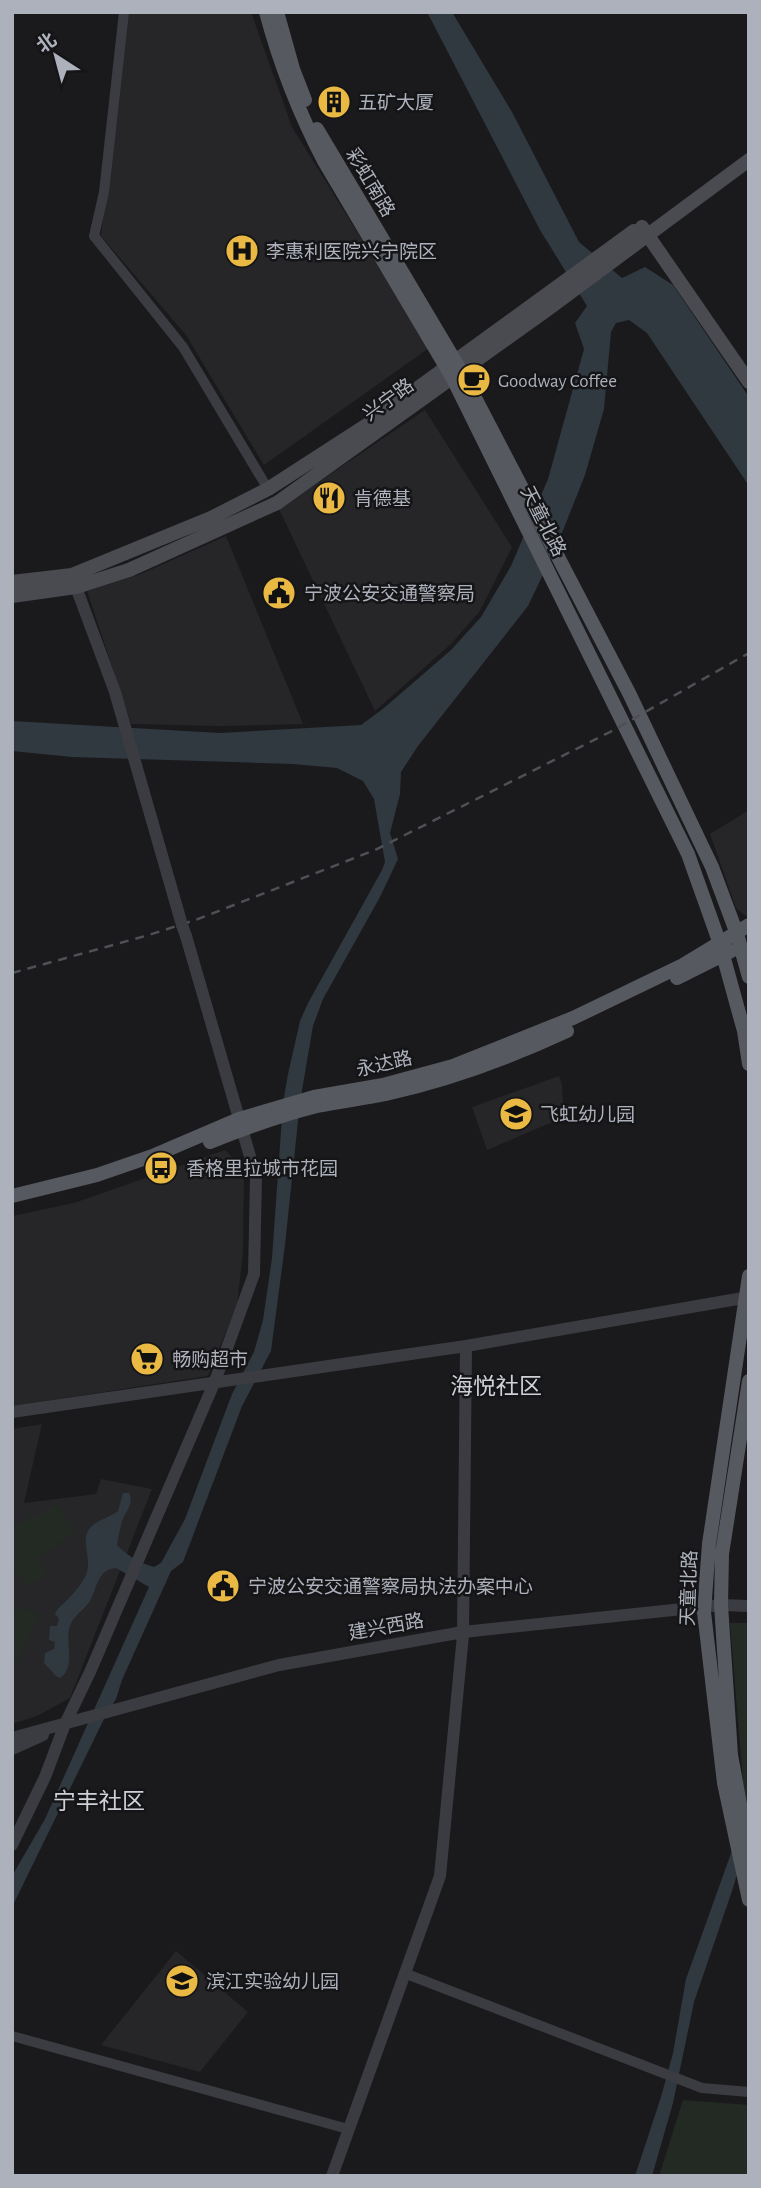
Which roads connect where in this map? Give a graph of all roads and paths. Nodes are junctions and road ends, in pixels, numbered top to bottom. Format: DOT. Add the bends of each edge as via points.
graph roads {
  1 [pos="124,12"];
  2 [pos="266,12"];
  3 [pos="277,12"];
  4 [pos="749,148"];
  5 [pos="749,160"];
  6 [pos="644,230"];
  7 [pos="454,369"];
  8 [pos="749,382"];
  9 [pos="268,489"];
  10 [pos="74,581"];
  11 [pos="12,582"];
  12 [pos="12,596"];
  13 [pos="744,936"];
  14 [pos="722,950"];
  15 [pos="749,977"];
  16 [pos="749,1065"];
  17 [pos="240,1124"];
  18 [pos="12,1196"];
  19 [pos="12,1203"];
  20 [pos="749,1276"];
  21 [pos="748,1297"];
  22 [pos="466,1346"];
  23 [pos="221,1380"];
  24 [pos="749,1381"];
  25 [pos="12,1412"];
  26 [pos="721,1605"];
  27 [pos="749,1606"];
  28 [pos="705,1607"];
  29 [pos="463,1632"];
  30 [pos="70,1722"];
  31 [pos="12,1738"];
  32 [pos="12,1749"];
  33 [pos="12,1845"];
  34 [pos="749,1853"];
  35 [pos="749,1900"];
  36 [pos="404,1973"];
  37 [pos="12,2036"];
  38 [pos="749,2092"];
  39 [pos="348,2129"];
  40 [pos="332,2176"];
  1 -- 9 [label="street" via="104,192 94,236 183,347"];
  2 -- 7 [label="main road, 天童北路" via="305,124"];
  3 -- 7 [label="main road, 彩虹南路" via="312,119"];
  4 -- 6 [label="main road"];
  5 -- 6 [label="main road"];
  6 -- 7 [label="main road, 兴宁路"];
  6 -- 8 [label="main road"];
  7 -- 9 [label="main road, 兴宁路"];
  7 -- 10 [label="main road, 兴宁路" via="277,503 129,570"];
  7 -- 13 [label="main road, 天童北路" via="629,693"];
  7 -- 14 [label="main road, 天童北路" via="521,520 688,854"];
  9 -- 10 [label="main road, 兴宁路"];
  10 -- 11 [label="main road, 兴宁路"];
  10 -- 12 [label="main road, 兴宁路"];
  10 -- 17 [label="street" via="123,720"];
  13 -- 14 [label="main road, 永达路"];
  13 -- 15 [label="main road, 天童北路"];
  14 -- 16 [label="main road, 天童北路"];
  14 -- 17 [label="main road, 永达路" via="453,1066"];
  17 -- 18 [label="main road, 永达路" via="82,1180"];
  17 -- 19 [label="main road, 永达路" via="159,1162"];
  17 -- 23 [label="street" via="256,1177 254,1274"];
  20 -- 21 [label="main road, 天童北路"];
  21 -- 22 [label="street"];
  21 -- 28 [label="main road, 天童北路" via="709,1544"];
  22 -- 23 [label="street"];
  22 -- 29 [label="street"];
  23 -- 25 [label="street"];
  23 -- 30 [label="street"];
  24 -- 26 [label="main road, 天童北路" via="723,1554"];
  26 -- 27 [label="street, 建兴西路"];
  26 -- 28 [label="street, 建兴西路"];
  26 -- 34 [label="main road, 天童北路" via="728,1719"];
  28 -- 29 [label="street, 建兴西路"];
  28 -- 35 [label="main road, 天童北路" via="718,1736"];
  29 -- 30 [label="street, 建兴西路" via="279,1665"];
  29 -- 36 [label="street" via="440,1876"];
  30 -- 31 [label="street, 建兴西路"];
  30 -- 32 [label="street, 建兴西路"];
  30 -- 33 [label="street"];
  36 -- 38 [label="street" via="702,2088"];
  36 -- 39 [label="street"];
  37 -- 39 [label="street"];
  39 -- 40 [label="street"];
}
